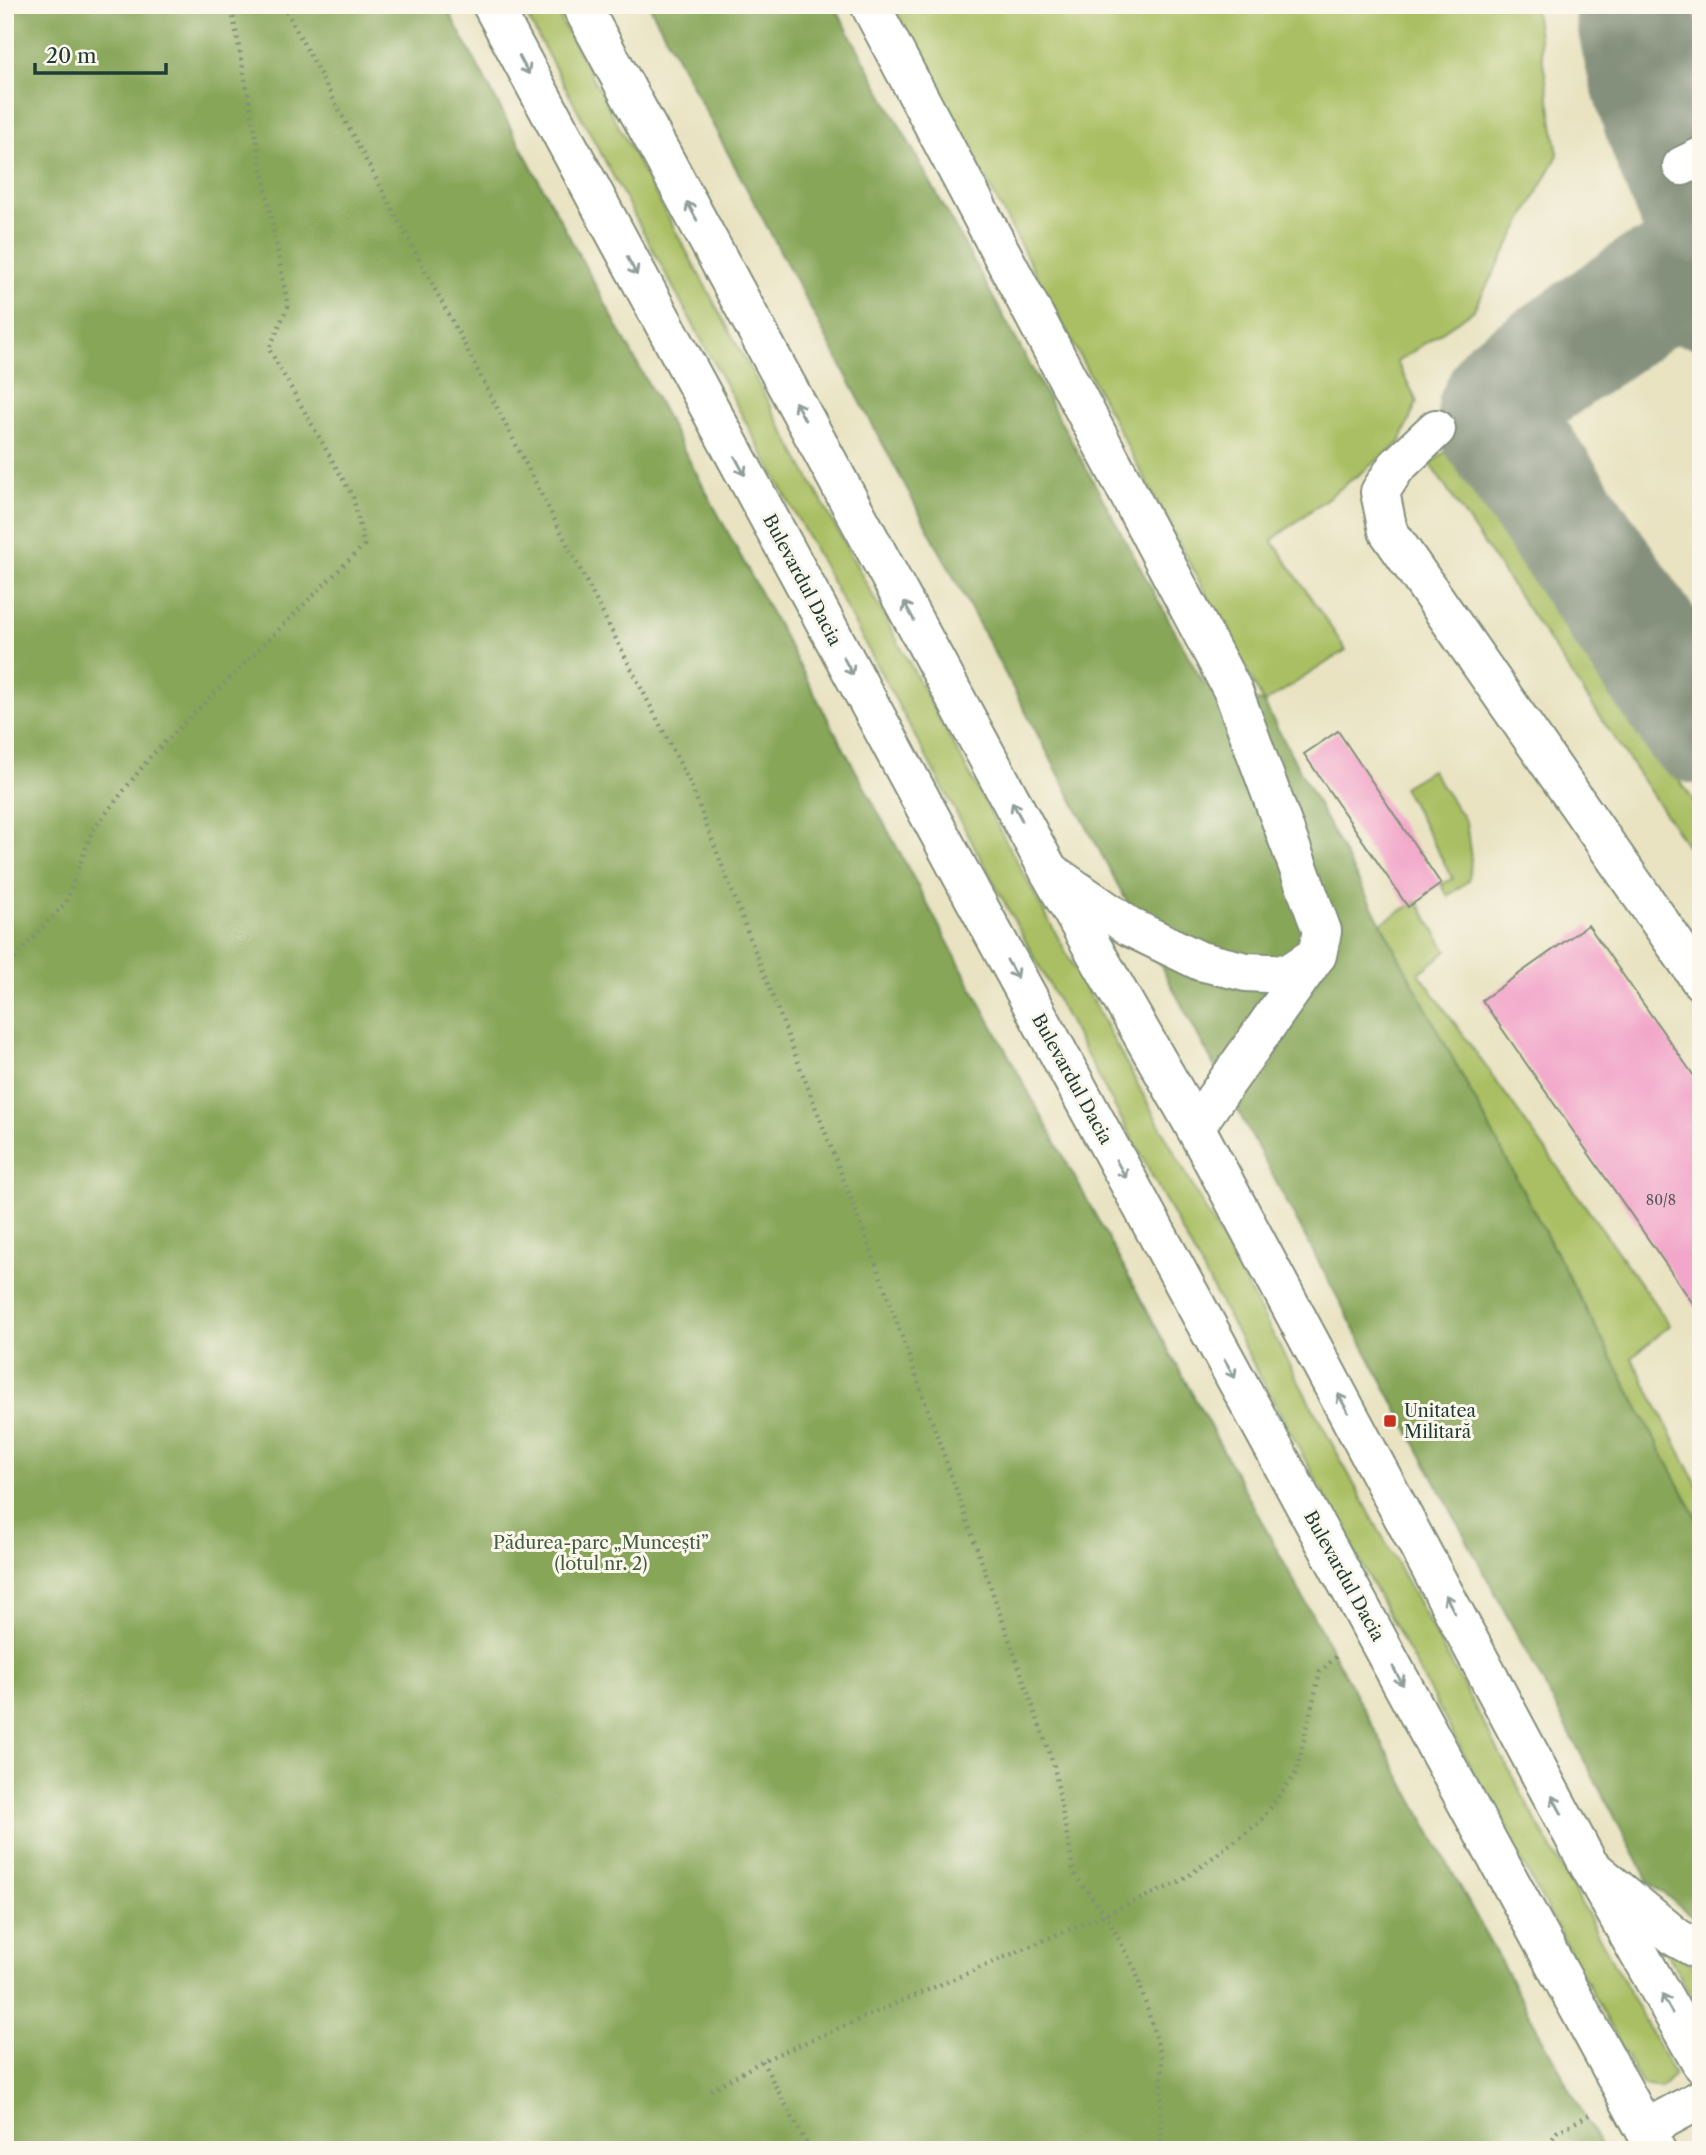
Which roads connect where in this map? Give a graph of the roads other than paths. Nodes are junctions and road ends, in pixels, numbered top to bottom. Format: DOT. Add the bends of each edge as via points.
graph roads {
  1 [pos="492,5"];
  2 [pos="581,5"];
  3 [pos="870,5"];
  4 [pos="1436,429"];
  5 [pos="1049,871"];
  6 [pos="1317,955"];
  7 [pos="1701,981"];
  8 [pos="1195,1127"];
  9 [pos="1590,1867"];
  10 [pos="1701,1951"];
  11 [pos="1701,2063"];
  12 [pos="1701,2099"];
  13 [pos="1651,2139"];
  1 -- 13 [label="main road, Bulevardul Dacia, one-way"];
  5 -- 2 [label="main road, one-way"];
  3 -- 6 [label="main road" via="1233,691 1322,931"];
  4 -- 7 [label="main road" via="1396,467 1380,492 1388,531"];
  5 -- 6 [label="main road" via="1130,927 1200,961 1246,972 1288,974"];
  5 -- 8 [label="main road"];
  6 -- 8 [label="main road"];
  9 -- 8 [label="main road, one-way"];
  9 -- 10 [label="main road" via="1677,1938"];
  11 -- 9 [label="main road, one-way"];
  12 -- 13 [label="main road"];
}
